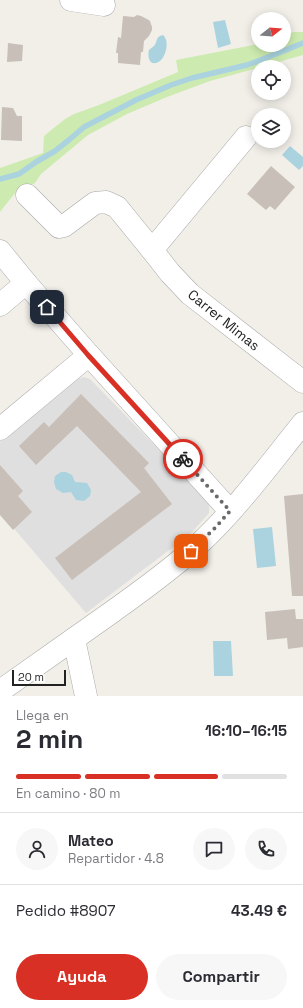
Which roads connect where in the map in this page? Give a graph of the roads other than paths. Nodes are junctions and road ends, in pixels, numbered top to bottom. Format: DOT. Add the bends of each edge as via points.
graph roads {
  1 [pos="71,0"];
  2 [pos="104,5"];
  3 [pos="246,136"];
  4 [pos="27,195"];
  5 [pos="152,250"];
  6 [pos="0,251"];
  7 [pos="26,283"];
  8 [pos="0,305"];
  9 [pos="88,355"];
  10 [pos="303,382"];
  11 [pos="303,423"];
  12 [pos="0,429"];
  13 [pos="230,511"];
  14 [pos="74,639"];
  15 [pos="0,691"];
  16 [pos="86,696"];
  1 -- 2 [label="street"];
  3 -- 5 [label="street"];
  4 -- 5 [label="street, Carrer Mimas" via="59,227 95,203 106,202 117,207"];
  5 -- 10 [label="street, Carrer Mimas" via="190,294"];
  6 -- 7 [label="street"];
  7 -- 8 [label="street"];
  7 -- 9 [label="street"];
  9 -- 12 [label="street"];
  9 -- 13 [label="street"];
  11 -- 13 [label="street"];
  13 -- 14 [label="street" via="199,544 168,571"];
  14 -- 15 [label="street"];
  14 -- 16 [label="street"];
}
